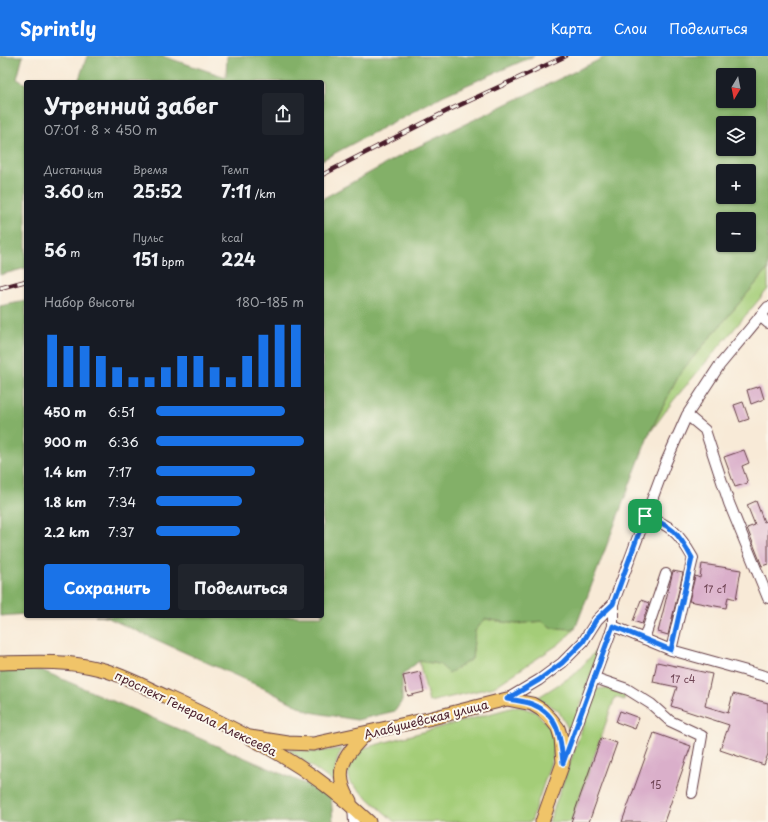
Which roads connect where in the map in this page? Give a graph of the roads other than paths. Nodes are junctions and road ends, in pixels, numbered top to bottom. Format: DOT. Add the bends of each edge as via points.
graph roads {
  1 [pos="768,307"];
  2 [pos="764,320"];
  3 [pos="687,415"];
  4 [pos="645,516"];
  5 [pos="666,574"];
  6 [pos="768,598"];
  7 [pos="613,604"];
  8 [pos="613,626"];
  9 [pos="644,639"];
  10 [pos="671,650"];
  11 [pos="0,663"];
  12 [pos="768,677"];
  13 [pos="595,678"];
  14 [pos="507,699"];
  15 [pos="366,733"];
  16 [pos="250,737"];
  17 [pos="563,763"];
  18 [pos="692,793"];
  19 [pos="353,806"];
  20 [pos="354,822"];
  21 [pos="369,822"];
  22 [pos="542,822"];
  1 -- 2 [label="street, Алабушевская улица"];
  2 -- 3 [label="street, Алабушевская улица" via="719,366"];
  3 -- 4 [label="street, Алабушевская улица"];
  3 -- 6 [label="street" via="705,430 729,503"];
  4 -- 7 [label="street, Алабушевская улица"];
  4 -- 10 [label="street" via="666,524 683,541 692,558"];
  5 -- 9 [label="street"];
  7 -- 8 [label="street, Алабушевская улица"];
  7 -- 14 [label="street, Алабушевская улица" via="596,620 583,642 562,663"];
  8 -- 9 [label="street"];
  8 -- 13 [label="street, Алабушевская улица"];
  9 -- 10 [label="street"];
  10 -- 12 [label="street"];
  11 -- 16 [label="main road, проспект Генерала Алексеева" via="51,662 100,669 145,687"];
  13 -- 17 [label="street, Алабушевская улица"];
  13 -- 18 [label="street" via="627,689 651,704 670,721 702,736"];
  14 -- 15 [label="main road, Алабушевская улица"];
  14 -- 17 [label="main road" via="532,704 551,719 558,728 561,738"];
  15 -- 16 [label="main road, Алабушевская улица" via="314,744"];
  15 -- 19 [label="main road" via="350,750 341,769 341,782"];
  16 -- 19 [label="main road, проспект Генерала Алексеева" via="304,768"];
  17 -- 22 [label="main road"];
  19 -- 20 [label="street"];
  19 -- 21 [label="main road, проспект Генерала Алексеева"];
}
